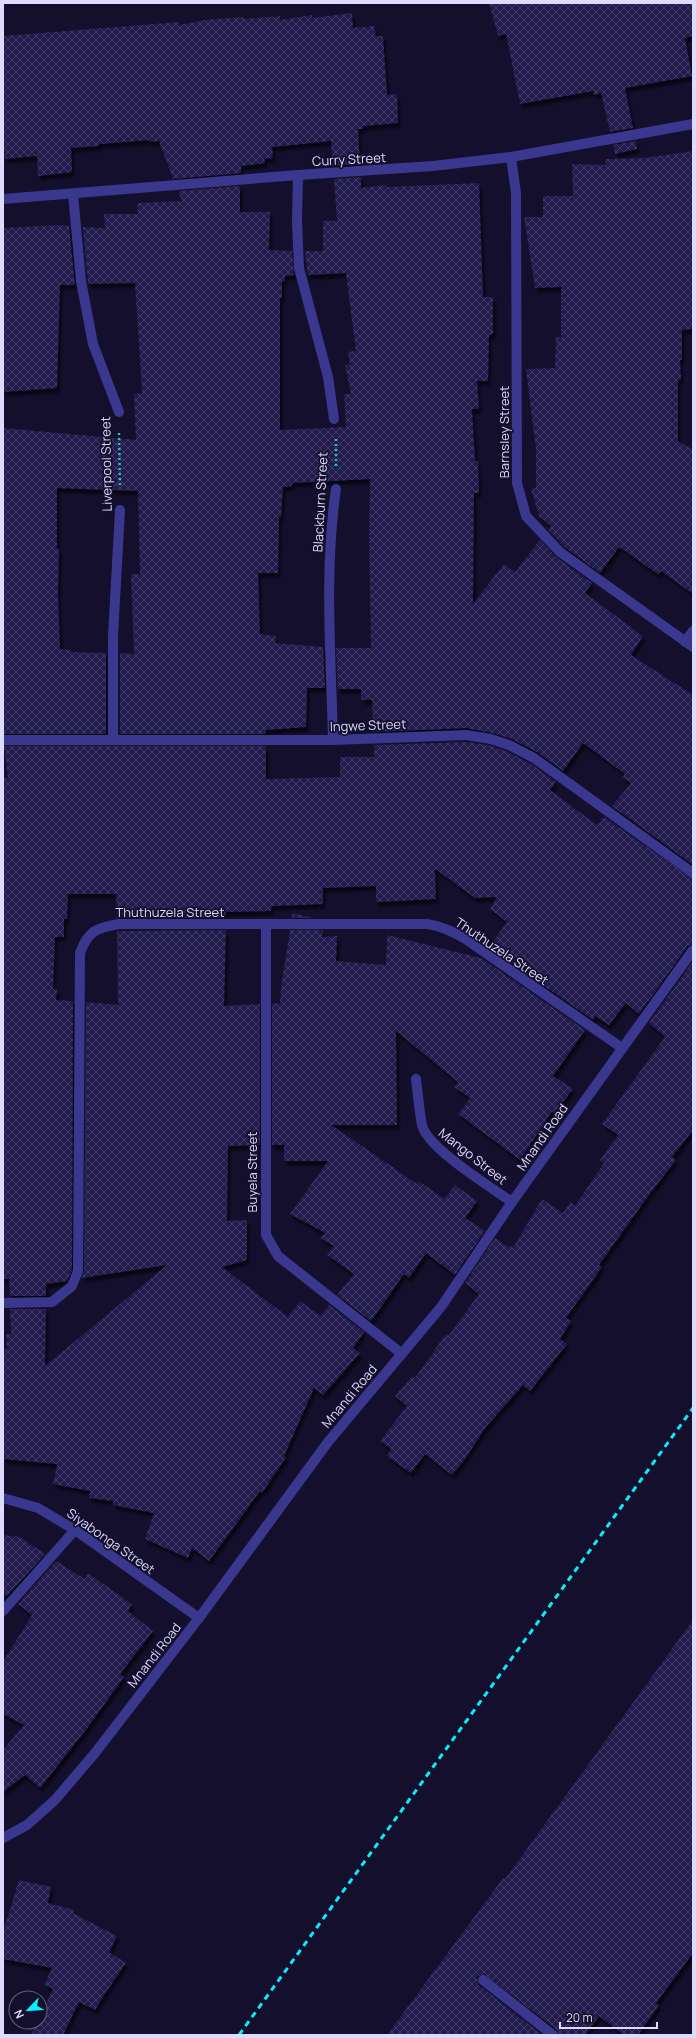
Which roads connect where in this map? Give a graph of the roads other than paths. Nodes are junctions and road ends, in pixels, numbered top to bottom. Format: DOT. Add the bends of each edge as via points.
graph roads {
  1 [pos="693,124"];
  2 [pos="510,157"];
  3 [pos="298,175"];
  4 [pos="73,194"];
  5 [pos="3,199"];
  6 [pos="119,412"];
  7 [pos="334,419"];
  8 [pos="336,489"];
  9 [pos="120,510"];
  10 [pos="693,631"];
  11 [pos="689,644"];
  12 [pos="3,740"];
  13 [pos="113,740"];
  14 [pos="332,740"];
  15 [pos="693,873"];
  16 [pos="266,925"];
  17 [pos="693,950"];
  18 [pos="622,1048"];
  19 [pos="416,1079"];
  20 [pos="512,1202"];
  21 [pos="3,1303"];
  22 [pos="402,1354"];
  23 [pos="3,1498"];
  24 [pos="75,1530"];
  25 [pos="3,1611"];
  26 [pos="199,1618"];
  27 [pos="3,1838"];
  28 [pos="483,1980"];
  29 [pos="553,2035"];
  1 -- 2 [label="street, Curry Street"];
  2 -- 3 [label="street, Curry Street" via="433,166"];
  2 -- 11 [label="street, Barnsley Street" via="516,193 517,483 526,516 560,552"];
  3 -- 4 [label="street, Curry Street"];
  3 -- 7 [label="street" via="299,268 328,377"];
  4 -- 5 [label="street, Curry Street"];
  4 -- 6 [label="street, Liverpool Street" via="81,281 93,344"];
  8 -- 14 [label="street, Blackburn Street" via="331,526 330,565"];
  9 -- 13 [label="street, Liverpool Street" via="113,636"];
  10 -- 11 [label="street"];
  12 -- 13 [label="street, Ingwe Street"];
  13 -- 14 [label="street, Ingwe Street"];
  14 -- 15 [label="street, Ingwe Street" via="466,735 509,745 534,758"];
  16 -- 18 [label="street, Thuthuzela Street" via="427,924 448,929"];
  16 -- 21 [label="street, Thuthuzela Street" via="119,924 102,927 91,932 85,939 80,953 78,1271 72,1286 52,1302"];
  16 -- 22 [label="street, Buyela Street" via="266,1234 278,1256"];
  17 -- 18 [label="street, Mnandi Road"];
  18 -- 20 [label="street, Mnandi Road"];
  19 -- 20 [label="street, Mango Street" via="422,1125 426,1134 447,1155"];
  20 -- 22 [label="street, Mnandi Road" via="441,1307"];
  22 -- 26 [label="street, Mnandi Road" via="328,1442"];
  23 -- 24 [label="street, Siyabonga Street" via="38,1508"];
  24 -- 25 [label="street"];
  24 -- 26 [label="street, Siyabonga Street"];
  26 -- 27 [label="street, Mnandi Road" via="95,1753 55,1800 27,1824"];
  28 -- 29 [label="street"];
}
